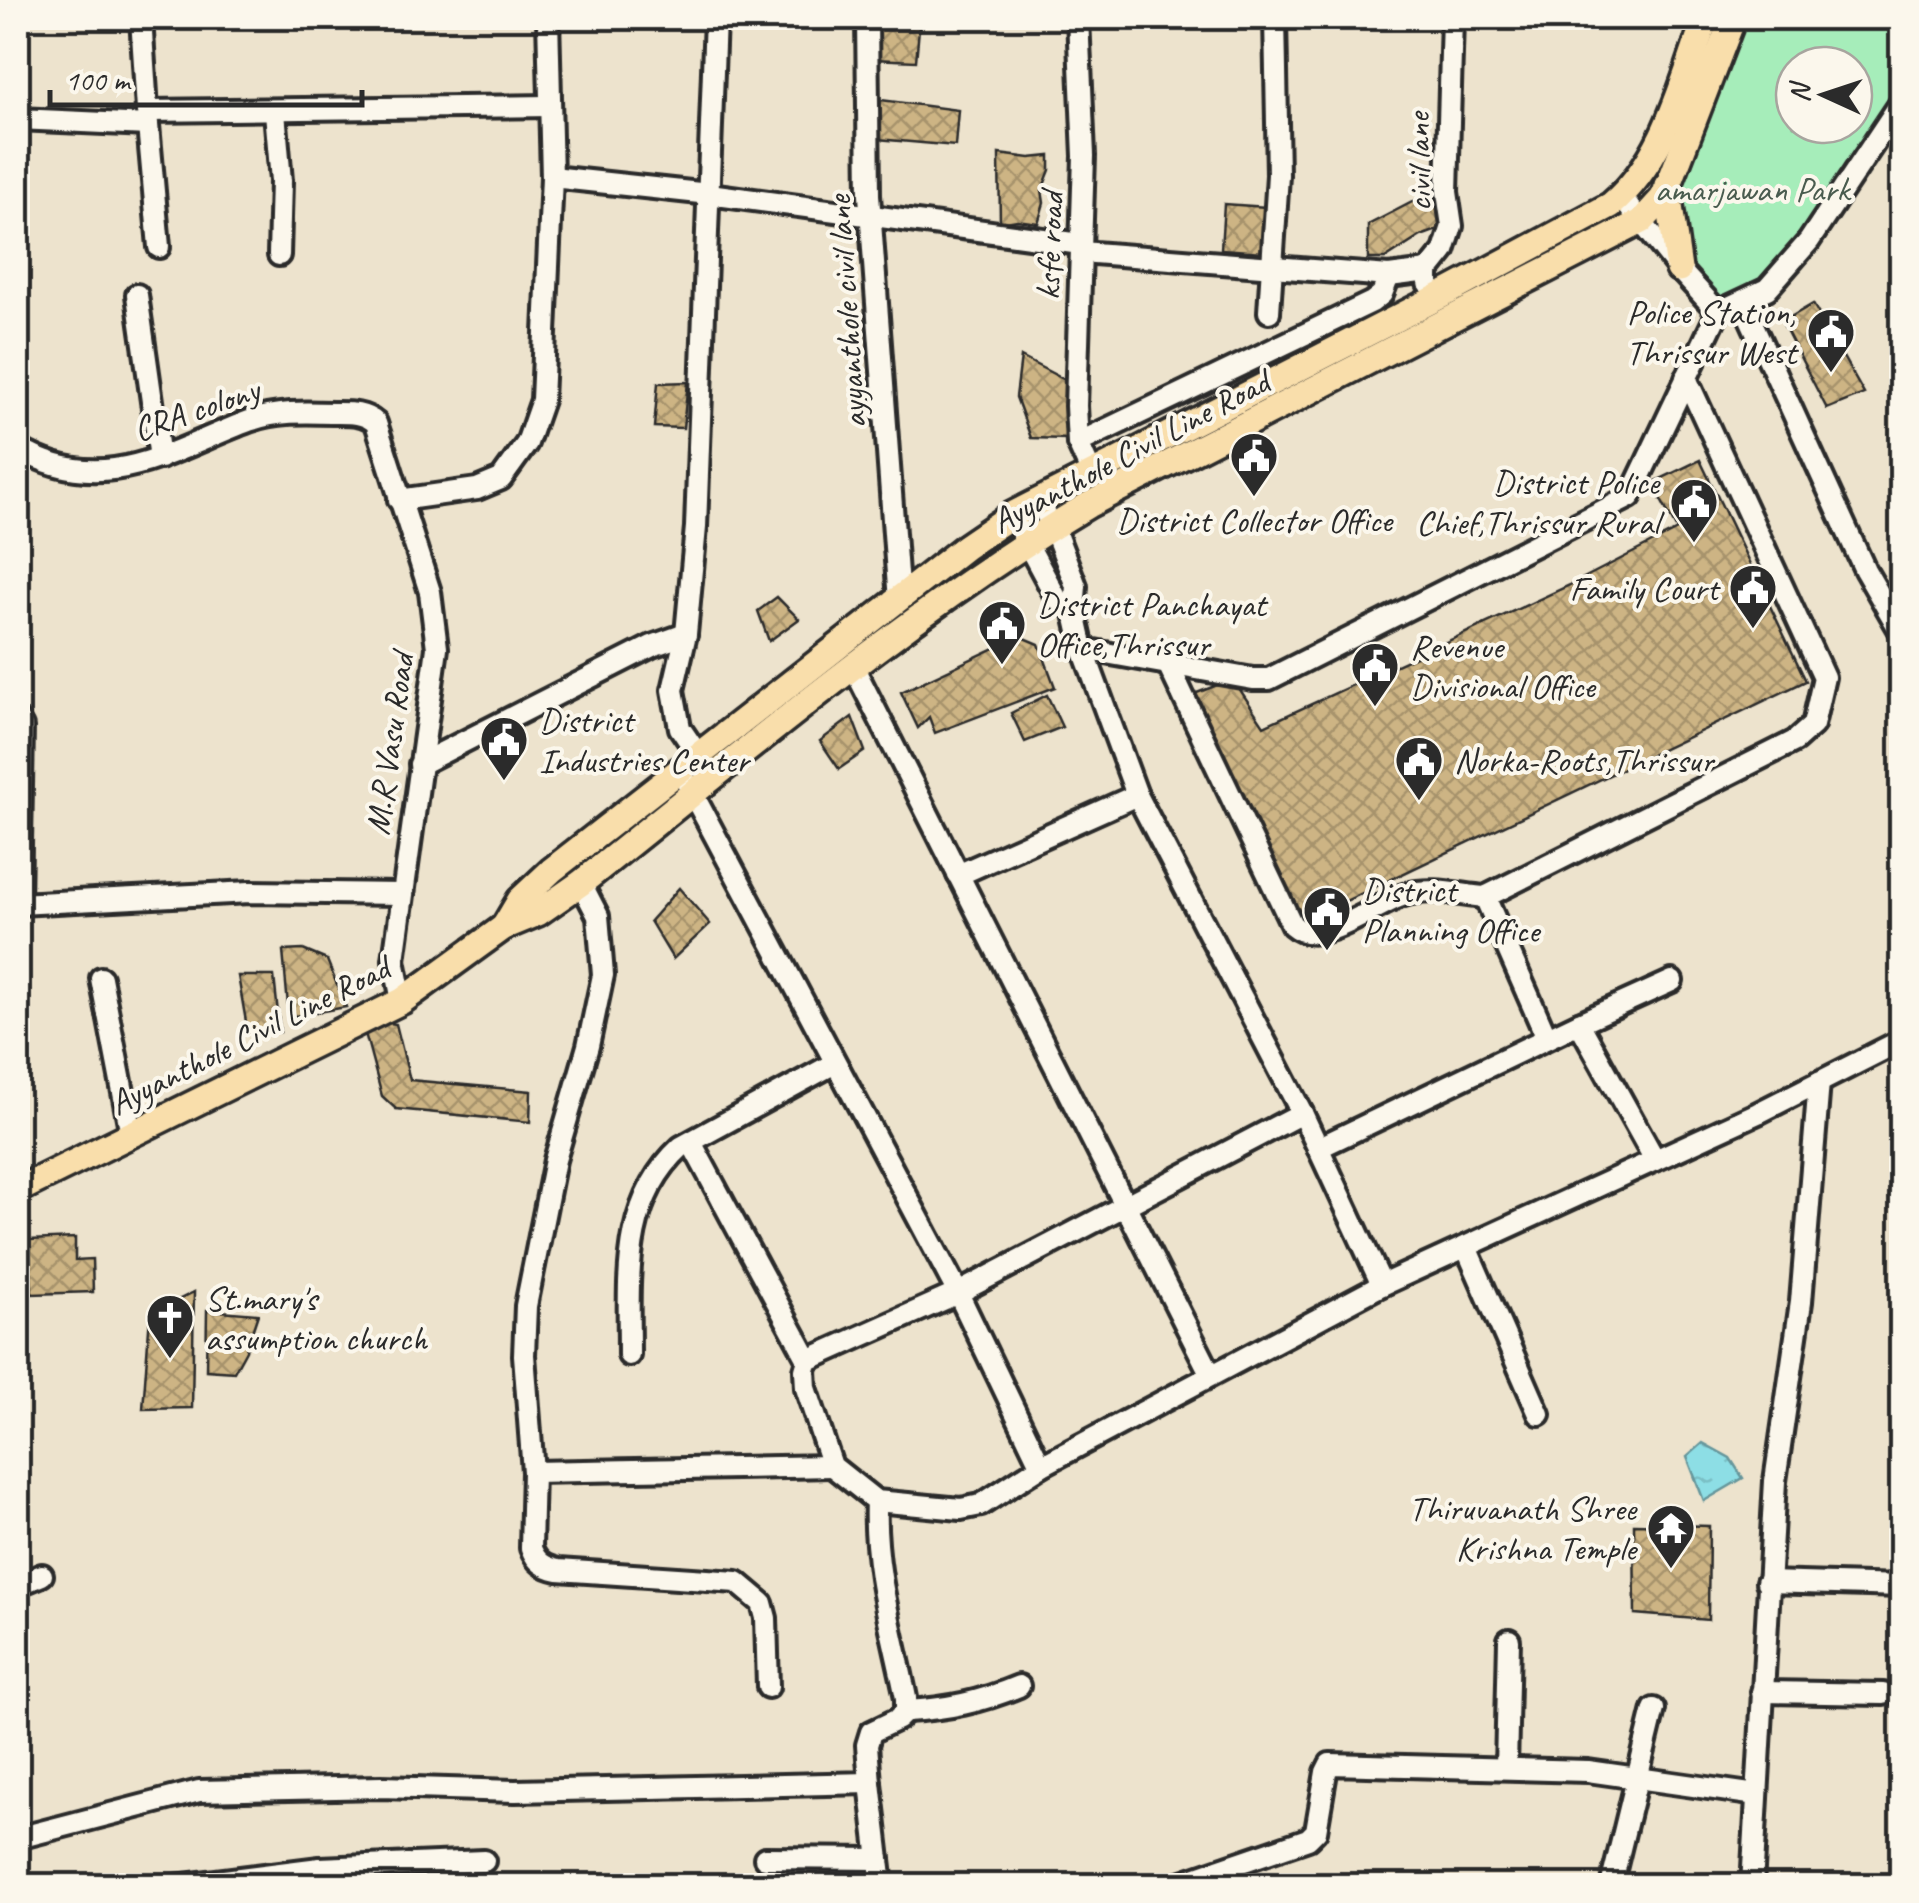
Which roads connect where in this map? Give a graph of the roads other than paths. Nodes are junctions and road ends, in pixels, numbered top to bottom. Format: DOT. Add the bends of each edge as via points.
graph roads {
  1 [pos="141,18"];
  2 [pos="548,18"];
  3 [pos="715,18"];
  4 [pos="868,18"];
  5 [pos="1078,18"];
  6 [pos="1276,18"];
  7 [pos="1452,18"];
  8 [pos="1706,18"];
  9 [pos="1733,18"];
  10 [pos="1902,101"];
  11 [pos="549,106"];
  12 [pos="275,112"];
  13 [pos="18,119"];
  14 [pos="142,120"];
  15 [pos="1646,168"];
  16 [pos="552,177"];
  17 [pos="1668,186"];
  18 [pos="709,194"];
  19 [pos="1621,196"];
  20 [pos="871,218"];
  21 [pos="1642,221"];
  22 [pos="159,247"];
  23 [pos="1081,248"];
  24 [pos="280,255"];
  25 [pos="1271,266"];
  26 [pos="1679,269"];
  27 [pos="1428,271"];
  28 [pos="1388,276"];
  29 [pos="137,295"];
  30 [pos="1442,295"];
  31 [pos="1743,302"];
  32 [pos="1269,312"];
  33 [pos="1718,312"];
  34 [pos="1460,316"];
  35 [pos="1686,378"];
  36 [pos="1078,443"];
  37 [pos="18,448"];
  38 [pos="160,458"];
  39 [pos="1092,474"];
  40 [pos="399,500"];
  41 [pos="1038,502"];
  42 [pos="1012,515"];
  43 [pos="1053,526"];
  44 [pos="1026,542"];
  45 [pos="900,601"];
  46 [pos="1074,609"];
  47 [pos="686,634"];
  48 [pos="1902,634"];
  49 [pos="1083,648"];
  50 [pos="1168,664"];
  51 [pos="853,666"];
  52 [pos="18,720"];
  53 [pos="689,763"];
  54 [pos="420,764"];
  55 [pos="695,792"];
  56 [pos="1137,794"];
  57 [pos="958,876"];
  58 [pos="581,884"];
  59 [pos="402,894"];
  60 [pos="1485,896"];
  61 [pos="18,904"];
  62 [pos="504,927"];
  63 [pos="101,978"];
  64 [pos="1672,981"];
  65 [pos="402,1001"];
  66 [pos="1580,1023"];
  67 [pos="1546,1036"];
  68 [pos="1902,1040"];
  69 [pos="835,1062"];
  70 [pos="1819,1082"];
  71 [pos="1302,1114"];
  72 [pos="130,1134"];
  73 [pos="692,1144"];
  74 [pos="1318,1148"];
  75 [pos="1655,1160"];
  76 [pos="18,1190"];
  77 [pos="1125,1205"];
  78 [pos="1466,1247"];
  79 [pos="1382,1285"];
  80 [pos="958,1293"];
  81 [pos="629,1355"];
  82 [pos="808,1360"];
  83 [pos="1211,1375"];
  84 [pos="1539,1414"];
  85 [pos="832,1466"];
  86 [pos="1042,1466"];
  87 [pos="533,1472"];
  88 [pos="876,1502"];
  89 [pos="42,1575"];
  90 [pos="1767,1582"];
  91 [pos="18,1585"];
  92 [pos="1902,1586"];
  93 [pos="1509,1640"];
  94 [pos="1019,1686"];
  95 [pos="768,1688"];
  96 [pos="1762,1692"];
  97 [pos="1883,1694"];
  98 [pos="1654,1709"];
  99 [pos="906,1712"];
  100 [pos="1506,1768"];
  101 [pos="1638,1777"];
  102 [pos="870,1783"];
  103 [pos="1756,1795"];
  104 [pos="18,1838"];
  105 [pos="765,1858"];
  106 [pos="879,1859"];
  107 [pos="484,1861"];
  108 [pos="176,1886"];
  109 [pos="882,1886"];
  110 [pos="1172,1886"];
  111 [pos="1611,1886"];
  112 [pos="1752,1886"];
  1 -- 14 [label="street"];
  2 -- 11 [label="street"];
  3 -- 18 [label="street"];
  4 -- 20 [label="street, ayyanthole civil lane"];
  5 -- 23 [label="street, ksfe road"];
  6 -- 25 [label="street" via="1278,176"];
  7 -- 27 [label="street, civil lane" via="1452,226"];
  8 -- 15 [label="main road, Ayyanthole Civil Line Road"];
  9 -- 17 [label="main road, Ayyanthole Civil Line Road"];
  10 -- 31 [label="street" via="1809,241 1767,289"];
  11 -- 12 [label="street"];
  11 -- 16 [label="street"];
  12 -- 14 [label="street"];
  12 -- 24 [label="street"];
  13 -- 14 [label="street"];
  14 -- 22 [label="street"];
  15 -- 17 [label="main road"];
  15 -- 19 [label="main road, Ayyanthole Civil Line Road"];
  16 -- 18 [label="street"];
  16 -- 40 [label="street" via="542,400 527,443 501,479"];
  17 -- 21 [label="main road, Ayyanthole Civil Line Road"];
  17 -- 26 [label="main road"];
  18 -- 20 [label="street"];
  18 -- 47 [label="street"];
  19 -- 21 [label="street"];
  19 -- 30 [label="main road, Ayyanthole Civil Line Road"];
  20 -- 23 [label="street"];
  20 -- 45 [label="street, ayyanthole civil lane"];
  21 -- 26 [label="street"];
  21 -- 34 [label="main road, Ayyanthole Civil Line Road"];
  23 -- 25 [label="street"];
  23 -- 36 [label="street, ksfe road"];
  25 -- 28 [label="street"];
  25 -- 32 [label="street"];
  26 -- 33 [label="street"];
  27 -- 28 [label="street"];
  27 -- 30 [label="street"];
  28 -- 36 [label="street" via="1372,302"];
  29 -- 38 [label="street"];
  30 -- 34 [label="main road"];
  30 -- 39 [label="main road, Ayyanthole Civil Line Road"];
  31 -- 33 [label="street"];
  31 -- 48 [label="street"];
  33 -- 35 [label="street"];
  34 -- 43 [label="main road, Ayyanthole Civil Line Road"];
  35 -- 50 [label="street" via="1630,497 1282,674 1253,679"];
  35 -- 60 [label="street" via="1824,677 1813,725 1795,741"];
  36 -- 39 [label="street, ksfe road"];
  37 -- 38 [label="street, CRA colony" via="82,470"];
  38 -- 40 [label="street, CRA colony" via="267,416 356,414 376,422"];
  39 -- 41 [label="main road, Ayyanthole Civil Line Road"];
  40 -- 54 [label="street, M.R Vasu Road" via="430,592 436,648"];
  41 -- 42 [label="main road, Ayyanthole Civil Line Road"];
  41 -- 43 [label="street"];
  42 -- 44 [label="street"];
  42 -- 45 [label="main road, Ayyanthole Civil Line Road"];
  43 -- 44 [label="main road, Ayyanthole Civil Line Road"];
  43 -- 46 [label="street" via="1076,586"];
  44 -- 46 [label="street" via="1057,599"];
  44 -- 51 [label="main road, Ayyanthole Civil Line Road"];
  45 -- 53 [label="main road, Ayyanthole Civil Line Road"];
  46 -- 49 [label="street"];
  47 -- 53 [label="street" via="675,710"];
  47 -- 54 [label="street"];
  49 -- 50 [label="street"];
  49 -- 56 [label="street"];
  50 -- 60 [label="street" via="1301,933 1317,935 1406,894"];
  51 -- 55 [label="main road, Ayyanthole Civil Line Road"];
  51 -- 57 [label="street"];
  52 -- 61 [label="street"];
  53 -- 55 [label="street"];
  53 -- 62 [label="main road, Ayyanthole Civil Line Road" via="552,870 520,900"];
  54 -- 59 [label="street, M.R Vasu Road"];
  55 -- 58 [label="main road, Ayyanthole Civil Line Road"];
  55 -- 69 [label="street"];
  56 -- 57 [label="street"];
  56 -- 71 [label="street"];
  57 -- 77 [label="street"];
  58 -- 62 [label="main road, Ayyanthole Civil Line Road"];
  58 -- 87 [label="street" via="598,916 603,975 554,1160 526,1306"];
  59 -- 61 [label="street" via="250,892"];
  59 -- 65 [label="street, M.R Vasu Road" via="394,960"];
  60 -- 67 [label="street"];
  62 -- 65 [label="main road, Ayyanthole Civil Line Road"];
  63 -- 72 [label="street"];
  64 -- 66 [label="street"];
  65 -- 72 [label="main road, Ayyanthole Civil Line Road"];
  66 -- 67 [label="street"];
  66 -- 75 [label="street"];
  67 -- 74 [label="street"];
  68 -- 70 [label="street"];
  69 -- 73 [label="street"];
  69 -- 80 [label="street"];
  70 -- 75 [label="street"];
  70 -- 90 [label="street"];
  71 -- 74 [label="street"];
  71 -- 77 [label="street"];
  72 -- 76 [label="main road, Ayyanthole Civil Line Road"];
  73 -- 81 [label="street" via="660,1166 638,1208"];
  73 -- 82 [label="street"];
  74 -- 79 [label="street"];
  75 -- 78 [label="street"];
  77 -- 80 [label="street"];
  77 -- 83 [label="street"];
  78 -- 79 [label="street"];
  78 -- 84 [label="street"];
  79 -- 83 [label="street"];
  80 -- 82 [label="street"];
  80 -- 86 [label="street"];
  82 -- 85 [label="street" via="806,1388"];
  83 -- 86 [label="street"];
  85 -- 87 [label="street"];
  85 -- 88 [label="street"];
  86 -- 88 [label="street" via="980,1505"];
  87 -- 95 [label="street" via="535,1559 558,1570 737,1582 762,1603"];
  88 -- 99 [label="street" via="876,1552"];
  89 -- 91 [label="street"];
  90 -- 92 [label="street"];
  90 -- 96 [label="street"];
  93 -- 100 [label="street"];
  94 -- 99 [label="street" via="962,1706"];
  96 -- 97 [label="street"];
  96 -- 103 [label="street"];
  98 -- 101 [label="street"];
  99 -- 102 [label="street" via="870,1732"];
  100 -- 101 [label="street"];
  100 -- 110 [label="street" via="1330,1764 1316,1831 1308,1839"];
  101 -- 103 [label="street"];
  101 -- 111 [label="street"];
  102 -- 104 [label="street" via="198,1791"];
  102 -- 106 [label="street"];
  103 -- 112 [label="street"];
  105 -- 106 [label="street"];
  106 -- 109 [label="street"];
  107 -- 108 [label="street" via="320,1868"];
}
